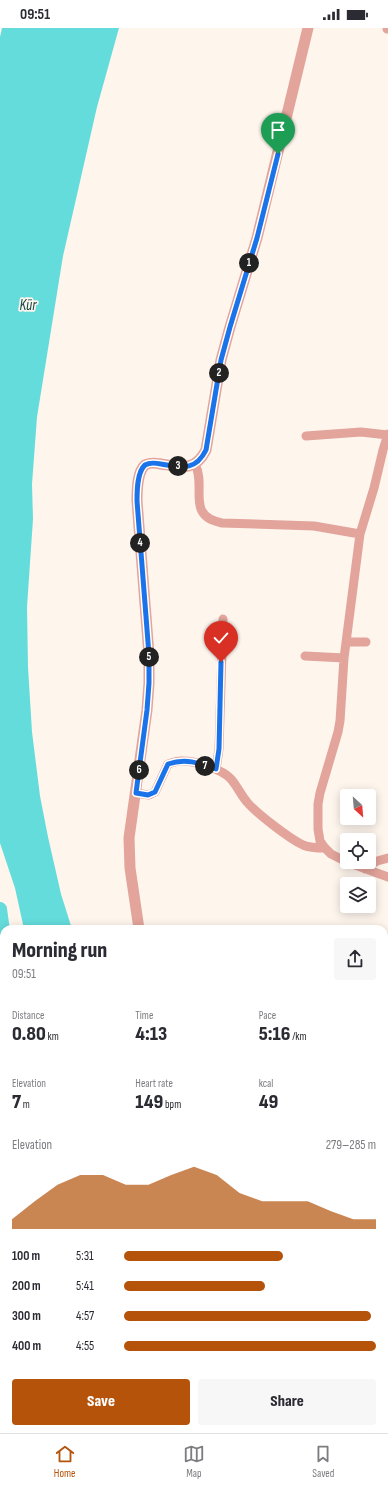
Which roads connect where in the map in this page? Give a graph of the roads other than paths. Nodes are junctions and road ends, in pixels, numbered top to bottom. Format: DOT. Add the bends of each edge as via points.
graph roads {
  1 [pos="308,28"];
  2 [pos="388,435"];
  3 [pos="306,436"];
  4 [pos="195,464"];
  5 [pos="360,534"];
  6 [pos="223,619"];
  7 [pos="346,642"];
  8 [pos="366,642"];
  9 [pos="305,656"];
  10 [pos="344,658"];
  11 [pos="216,769"];
  12 [pos="136,793"];
  13 [pos="324,848"];
  14 [pos="340,858"];
  15 [pos="388,858"];
  16 [pos="376,862"];
  17 [pos="365,869"];
  18 [pos="388,877"];
  19 [pos="138,925"];
  1 -- 4 [label="street" via="257,238 221,360 206,450"];
  2 -- 3 [label="street" via="361,432"];
  2 -- 5 [label="street"];
  4 -- 5 [label="street" via="199,476 198,502 201,510 213,521 314,526"];
  4 -- 12 [label="street" via="187,467 153,463 145,465 138,487 149,683"];
  5 -- 7 [label="street"];
  6 -- 11 [label="street" via="219,749"];
  7 -- 8 [label="street"];
  7 -- 10 [label="street"];
  9 -- 10 [label="street"];
  10 -- 13 [label="street" via="338,732 318,804 318,829"];
  11 -- 12 [label="street" via="179,760 168,764 155,792 148,795"];
  11 -- 13 [label="street" via="231,779 246,802 292,838 304,845"];
  12 -- 19 [label="street" via="129,855"];
  13 -- 14 [label="street"];
  15 -- 16 [label="street"];
  17 -- 18 [label="street"];
}
